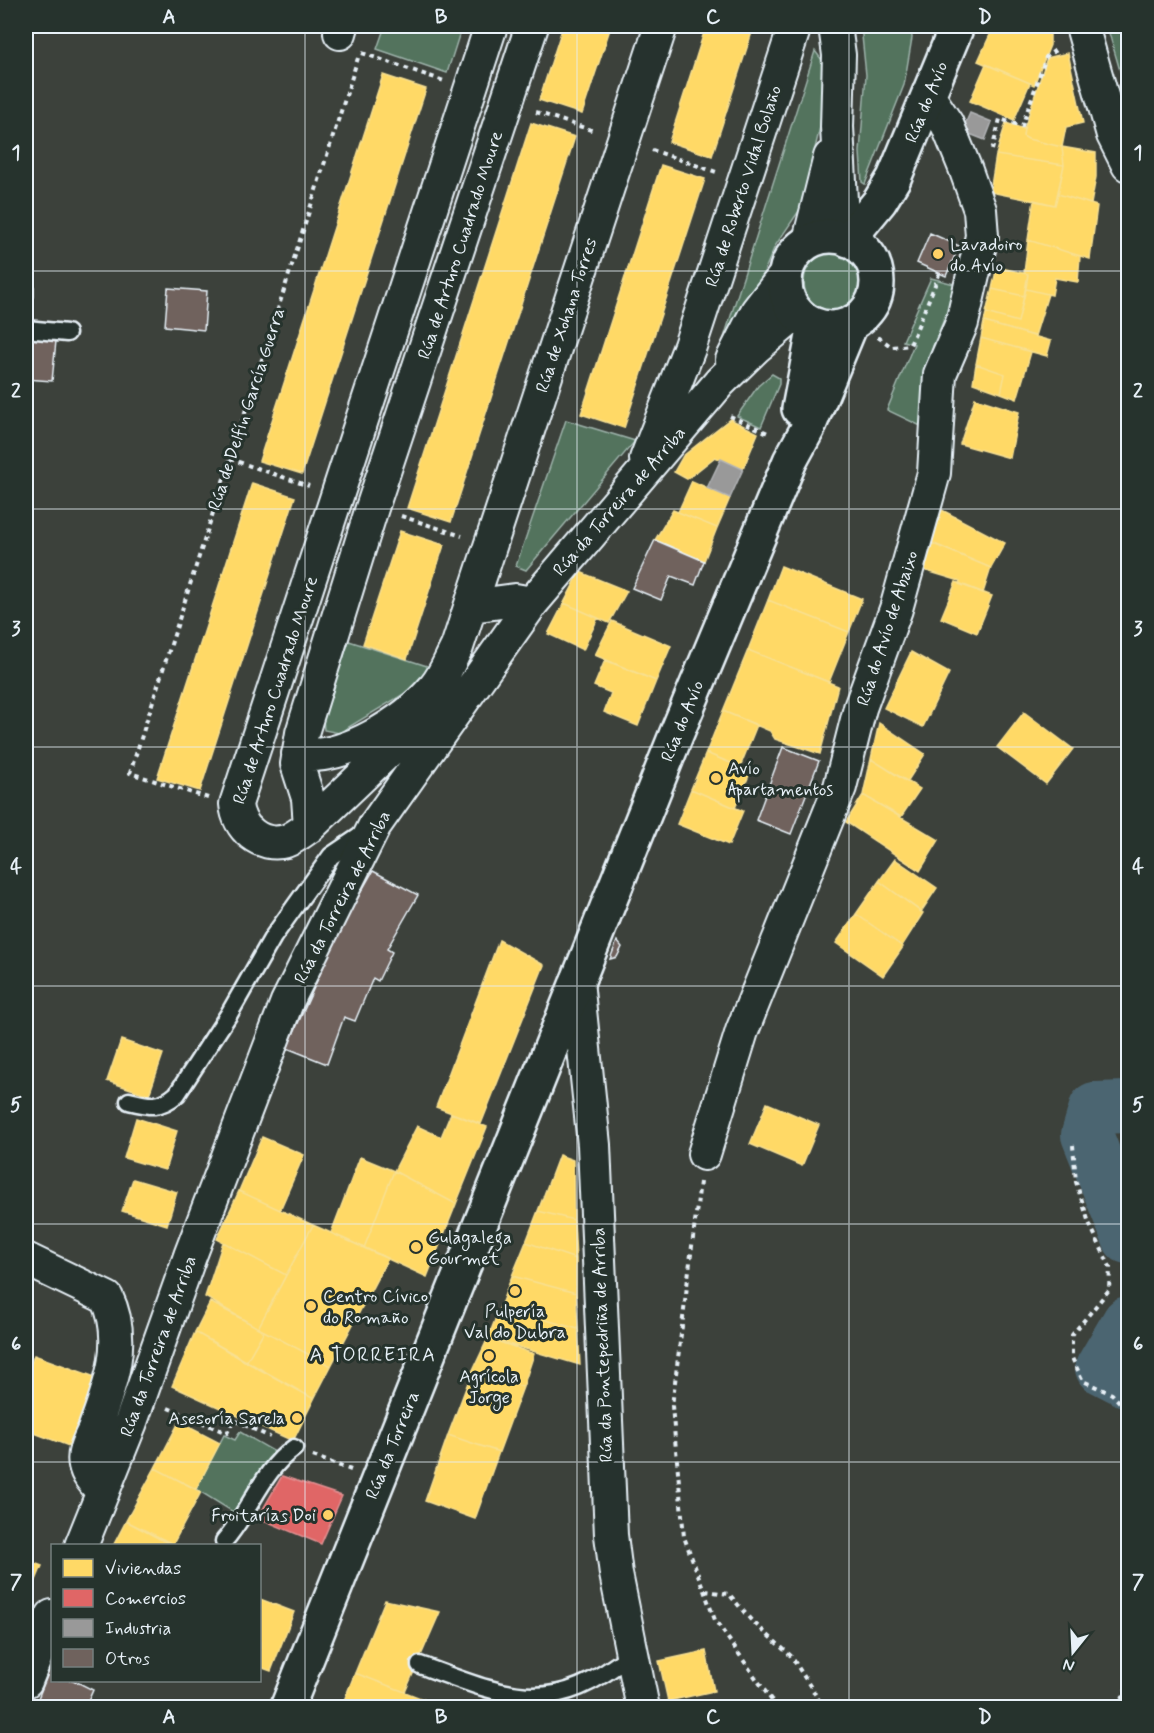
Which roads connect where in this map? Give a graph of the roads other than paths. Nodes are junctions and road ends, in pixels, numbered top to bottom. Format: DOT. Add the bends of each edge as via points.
graph roads {
  1 [pos="491,26"];
  2 [pos="532,26"];
  3 [pos="661,26"];
  4 [pos="795,26"];
  5 [pos="835,26"];
  6 [pos="957,26"];
  7 [pos="1072,35"];
  8 [pos="929,97"];
  9 [pos="837,127"];
  10 [pos="1128,165"];
  11 [pos="894,178"];
  12 [pos="846,238"];
  13 [pos="809,241"];
  14 [pos="874,265"];
  15 [pos="785,274"];
  16 [pos="806,319"];
  17 [pos="26,329"];
  18 [pos="864,330"];
  19 [pos="67,333"];
  20 [pos="690,346"];
  21 [pos="719,394"];
  22 [pos="784,450"];
  23 [pos="642,474"];
  24 [pos="532,603"];
  25 [pos="471,606"];
  26 [pos="456,647"];
  27 [pos="475,683"];
  28 [pos="298,754"];
  29 [pos="375,825"];
  30 [pos="310,826"];
  31 [pos="577,981"];
  32 [pos="129,1101"];
  33 [pos="704,1154"];
  34 [pos="26,1260"];
  35 [pos="294,1448"];
  36 [pos="103,1492"];
  37 [pos="224,1541"];
  38 [pos="81,1544"];
  39 [pos="51,1618"];
  40 [pos="631,1654"];
  41 [pos="420,1665"];
  42 [pos="26,1681"];
  43 [pos="288,1707"];
  44 [pos="643,1707"];
  1 -- 30 [label="street, Rúa de Arturo Cuadrado Moure" via="226,802 252,835 268,842 288,840"];
  2 -- 28 [label="street, Rúa de Arturo Cuadrado Moure" via="372,508"];
  3 -- 25 [label="street, Rúa de Xohana Torres"];
  4 -- 20 [label="street, Rúa de Roberto Vidal Bolaño"];
  5 -- 9 [label="street" via="840,86"];
  6 -- 8 [label="main road, Rúa do Avío"];
  7 -- 10 [label="street"];
  8 -- 11 [label="main road, Rúa do Avío"];
  8 -- 33 [label="street, Rúa do Avío de Abaixo" via="947,124 966,168 980,210 982,236 962,323 940,374 934,473 896,609 860,708 840,787 742,1031"];
  9 -- 12 [label="street"];
  9 -- 13 [label="street"];
  11 -- 12 [label="main road, Rúa do Avío"];
  11 -- 14 [label="main road, Rúa do Avío"];
  12 -- 13 [label="main road" via="824,236"];
  12 -- 14 [label="main road" via="862,248"];
  13 -- 15 [label="main road" via="788,263"];
  14 -- 18 [label="main road" via="878,280"];
  15 -- 16 [label="main road" via="786,293"];
  15 -- 21 [label="street, Rúa da Torreira de Arriba" via="757,311"];
  16 -- 18 [label="main road" via="833,328"];
  16 -- 21 [label="street, Rúa da Torreira de Arriba" via="755,348"];
  16 -- 22 [label="main road, Rúa do Avío"];
  17 -- 19 [label="lane"];
  18 -- 22 [label="main road, Rúa do Avío" via="808,428"];
  20 -- 21 [label="street, Rúa de Roberto Vidal Bolaño" via="691,376 701,386"];
  20 -- 23 [label="street, Rúa de Roberto Vidal Bolaño"];
  21 -- 23 [label="street, Rúa da Torreira de Arriba"];
  22 -- 31 [label="main road, Rúa do Avío"];
  23 -- 24 [label="street, Rúa da Torreira de Arriba"];
  24 -- 25 [label="street" via="515,600"];
  24 -- 27 [label="street, Rúa da Torreira de Arriba"];
  25 -- 26 [label="street, Rúa de Xohana Torres"];
  26 -- 27 [label="street"];
  26 -- 28 [label="street, Rúa de Xohana Torres" via="436,686 410,714 364,740 326,754"];
  27 -- 29 [label="street, Rúa da Torreira de Arriba"];
  27 -- 30 [label="street" via="422,719"];
  28 -- 30 [label="street, Rúa de Arturo Cuadrado Moure"];
  29 -- 32 [label="lane" via="331,856 273,937 177,1094 154,1107"];
  29 -- 36 [label="street, Rúa da Torreira de Arriba" via="287,1002"];
  31 -- 40 [label="street, Rúa da Pontepedriña de Arriba" via="594,1145 611,1534"];
  31 -- 43 [label="main road, Rúa da Torreira"];
  34 -- 36 [label="street, Rúa da Torreira de Arriba" via="107,1298 112,1309 113,1377 84,1455 88,1474"];
  35 -- 37 [label="lane" via="277,1460 241,1521"];
  36 -- 38 [label="street, Rúa da Torreira de Arriba"];
  39 -- 42 [label="street"];
  40 -- 41 [label="lane" via="586,1686 544,1697 495,1691"];
  40 -- 44 [label="street, Rúa da Pontepedriña de Arriba"];
}
